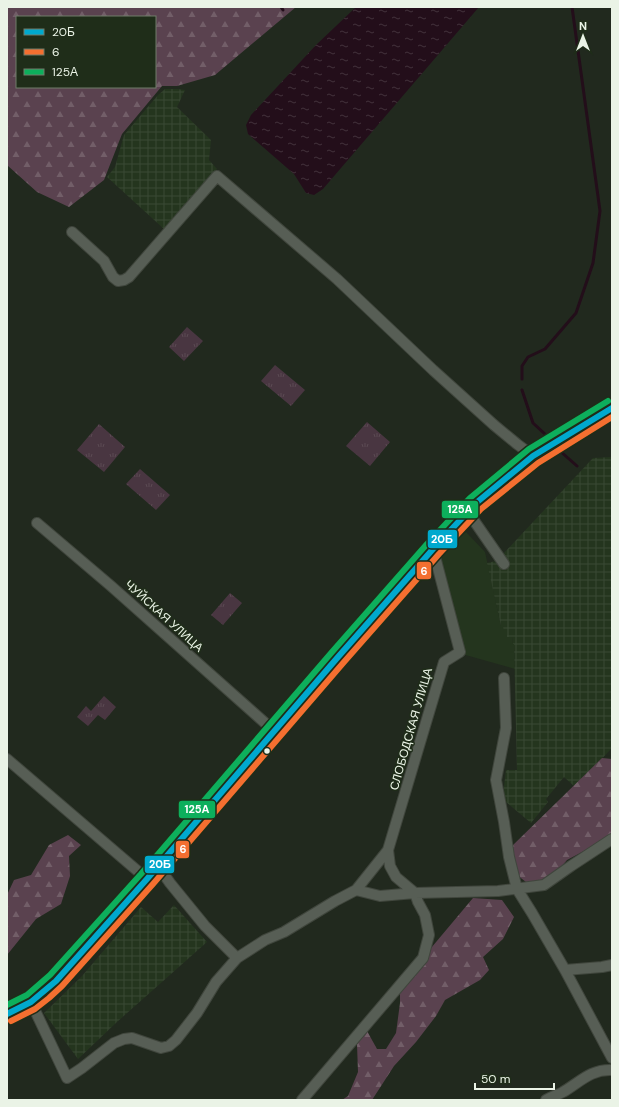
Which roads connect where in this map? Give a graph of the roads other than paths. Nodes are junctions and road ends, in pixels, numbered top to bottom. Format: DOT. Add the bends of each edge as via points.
graph roads {
  1 [pos="72,232"];
  2 [pos="612,408"];
  3 [pos="533,456"];
  4 [pos="468,512"];
  5 [pos="37,523"];
  6 [pos="433,548"];
  7 [pos="504,564"];
  8 [pos="504,678"];
  9 [pos="273,730"];
  10 [pos="8,761"];
  11 [pos="612,840"];
  12 [pos="388,850"];
  13 [pos="158,866"];
  14 [pos="147,879"];
  15 [pos="517,889"];
  16 [pos="356,890"];
  17 [pos="415,893"];
  18 [pos="237,958"];
  19 [pos="612,965"];
  20 [pos="565,970"];
  21 [pos="31,1002"];
  22 [pos="7,1014"];
  23 [pos="612,1058"];
  24 [pos="612,1070"];
  25 [pos="302,1100"];
  26 [pos="546,1100"];
  1 -- 3 [label="street" via="104,261 113,277 118,281 124,280 217,176 337,279 494,425"];
  2 -- 3 [label="street"];
  3 -- 4 [label="street"];
  4 -- 6 [label="street"];
  4 -- 7 [label="street"];
  5 -- 9 [label="street, ЧУЙСКАЯ УЛИЦА"];
  6 -- 9 [label="street"];
  6 -- 12 [label="street, СЛОБОДСКАЯ УЛИЦА" via="460,652 444,662"];
  8 -- 15 [label="street" via="506,728 496,780"];
  9 -- 13 [label="street"];
  10 -- 14 [label="street"];
  11 -- 15 [label="street" via="544,884"];
  12 -- 16 [label="street"];
  12 -- 17 [label="street, СЛОБОДСКАЯ УЛИЦА" via="390,866 396,877"];
  13 -- 14 [label="street"];
  13 -- 18 [label="street" via="205,926"];
  14 -- 21 [label="street" via="56,981"];
  15 -- 17 [label="street"];
  15 -- 20 [label="street"];
  16 -- 17 [label="street" via="380,896"];
  16 -- 18 [label="street"];
  17 -- 25 [label="street" via="425,915 429,935 423,958"];
  18 -- 21 [label="street" via="169,1046 161,1048 132,1038 124,1039 114,1043 66,1078"];
  19 -- 20 [label="street"];
  20 -- 23 [label="street"];
  21 -- 22 [label="street"];
  24 -- 26 [label="street" via="588,1074 563,1092"];
}
